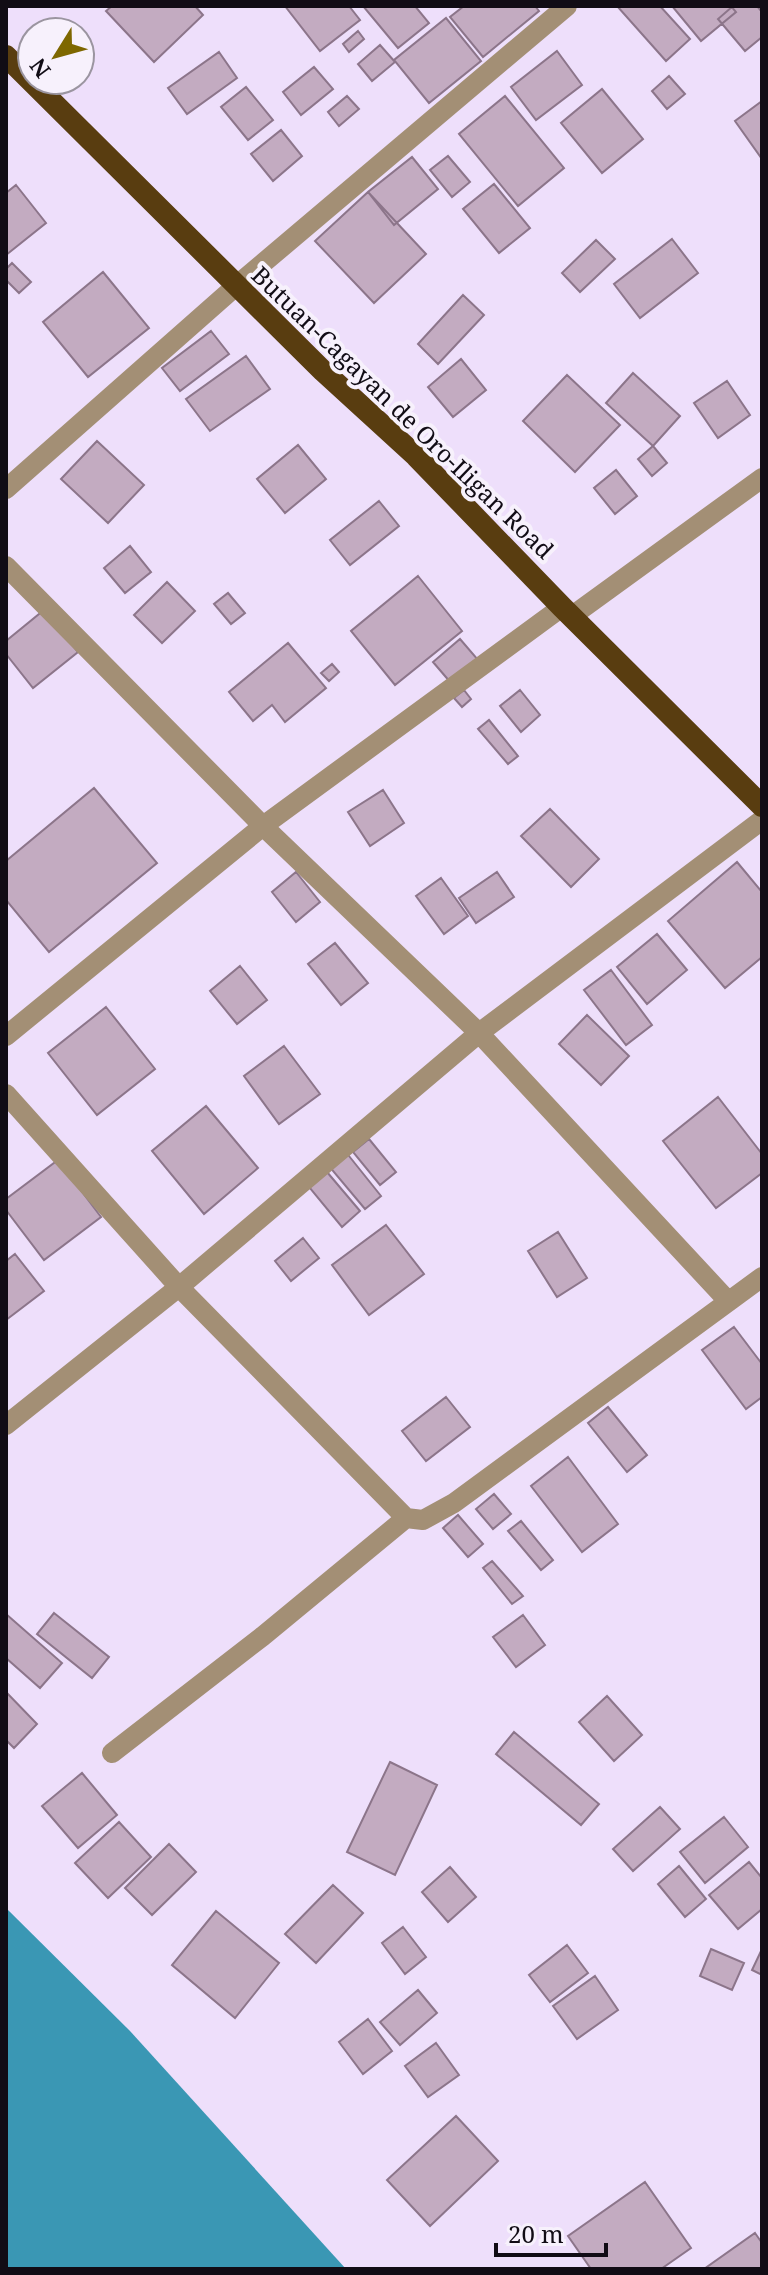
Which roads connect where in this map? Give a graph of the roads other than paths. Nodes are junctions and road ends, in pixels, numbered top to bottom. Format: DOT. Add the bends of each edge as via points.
graph roads {
  1 [pos="567,6"];
  2 [pos="6,56"];
  3 [pos="236,286"];
  4 [pos="762,478"];
  5 [pos="6,489"];
  6 [pos="6,566"];
  7 [pos="567,611"];
  8 [pos="762,806"];
  9 [pos="762,820"];
  10 [pos="263,826"];
  11 [pos="479,1033"];
  12 [pos="6,1036"];
  13 [pos="6,1094"];
  14 [pos="762,1277"];
  15 [pos="179,1287"];
  16 [pos="728,1301"];
  17 [pos="6,1425"];
  18 [pos="406,1518"];
  19 [pos="112,1753"];
  1 -- 3 [label="street"];
  2 -- 3 [label="highway, Butuan-Cagayan de Oro-Iligan Road"];
  3 -- 5 [label="street"];
  3 -- 7 [label="highway, Butuan-Cagayan de Oro-Iligan Road" via="416,456"];
  4 -- 7 [label="street"];
  6 -- 10 [label="street"];
  7 -- 8 [label="highway, Butuan-Cagayan de Oro-Iligan Road"];
  7 -- 10 [label="street"];
  9 -- 11 [label="street"];
  10 -- 11 [label="street"];
  10 -- 12 [label="street"];
  11 -- 15 [label="street"];
  11 -- 16 [label="street"];
  13 -- 15 [label="street"];
  14 -- 16 [label="street"];
  15 -- 17 [label="street"];
  15 -- 18 [label="street"];
  16 -- 18 [label="street" via="454,1503 423,1520"];
  18 -- 19 [label="street"];
}
